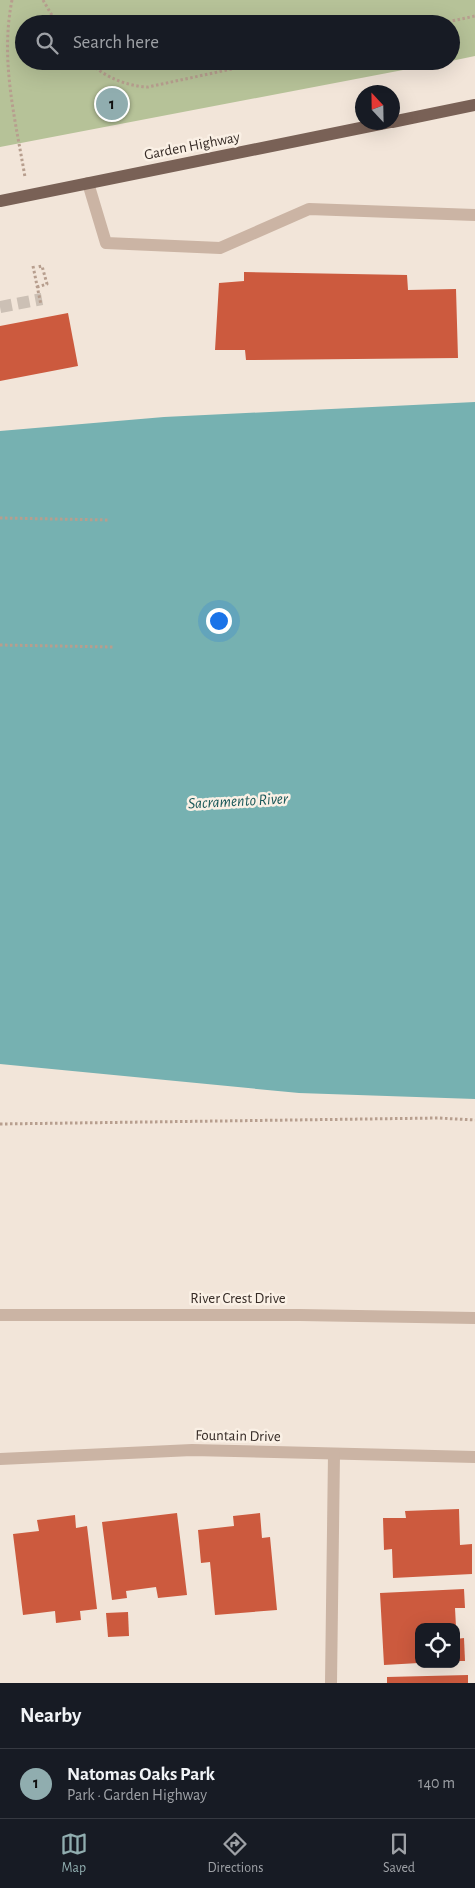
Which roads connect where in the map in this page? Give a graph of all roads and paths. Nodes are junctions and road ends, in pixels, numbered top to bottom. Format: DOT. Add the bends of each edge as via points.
graph roads {
  1 [pos="12,0"];
  2 [pos="43,0"];
  3 [pos="52,15"];
  4 [pos="475,16"];
  5 [pos="460,19"];
  6 [pos="100,70"];
  7 [pos="227,70"];
  8 [pos="475,105"];
  9 [pos="400,120"];
  10 [pos="355,129"];
  11 [pos="88,183"];
  12 [pos="29,196"];
  13 [pos="0,201"];
  14 [pos="475,215"];
  15 [pos="33,266"];
  16 [pos="38,267"];
  17 [pos="38,287"];
  18 [pos="41,305"];
  19 [pos="0,518"];
  20 [pos="110,520"];
  21 [pos="0,645"];
  22 [pos="113,647"];
  23 [pos="475,1120"];
  24 [pos="0,1124"];
  25 [pos="0,1315"];
  26 [pos="475,1318"];
  27 [pos="334,1454"];
  28 [pos="475,1457"];
  29 [pos="0,1459"];
  30 [pos="331,1683"];
  1 -- 12 [label="path" via="6,49 8,88"];
  2 -- 3 [label="path"];
  4 -- 5 [label="path"];
  6 -- 7 [label="path" via="133,86 148,87"];
  8 -- 9 [label="main road, Garden Highway"];
  10 -- 11 [label="main road, Garden Highway"];
  11 -- 12 [label="main road, Garden Highway"];
  11 -- 14 [label="street" via="106,243 220,248 309,209"];
  12 -- 13 [label="main road, Garden Highway"];
  15 -- 17 [label="path"];
  16 -- 17 [label="path" via="42,266 47,284"];
  17 -- 18 [label="path"];
  19 -- 20 [label="path"];
  21 -- 22 [label="path"];
  23 -- 24 [label="path"];
  25 -- 26 [label="street, River Crest Drive"];
  27 -- 28 [label="street, Fountain Drive"];
  27 -- 29 [label="street, Fountain Drive" via="192,1450"];
  27 -- 30 [label="street"];
}
